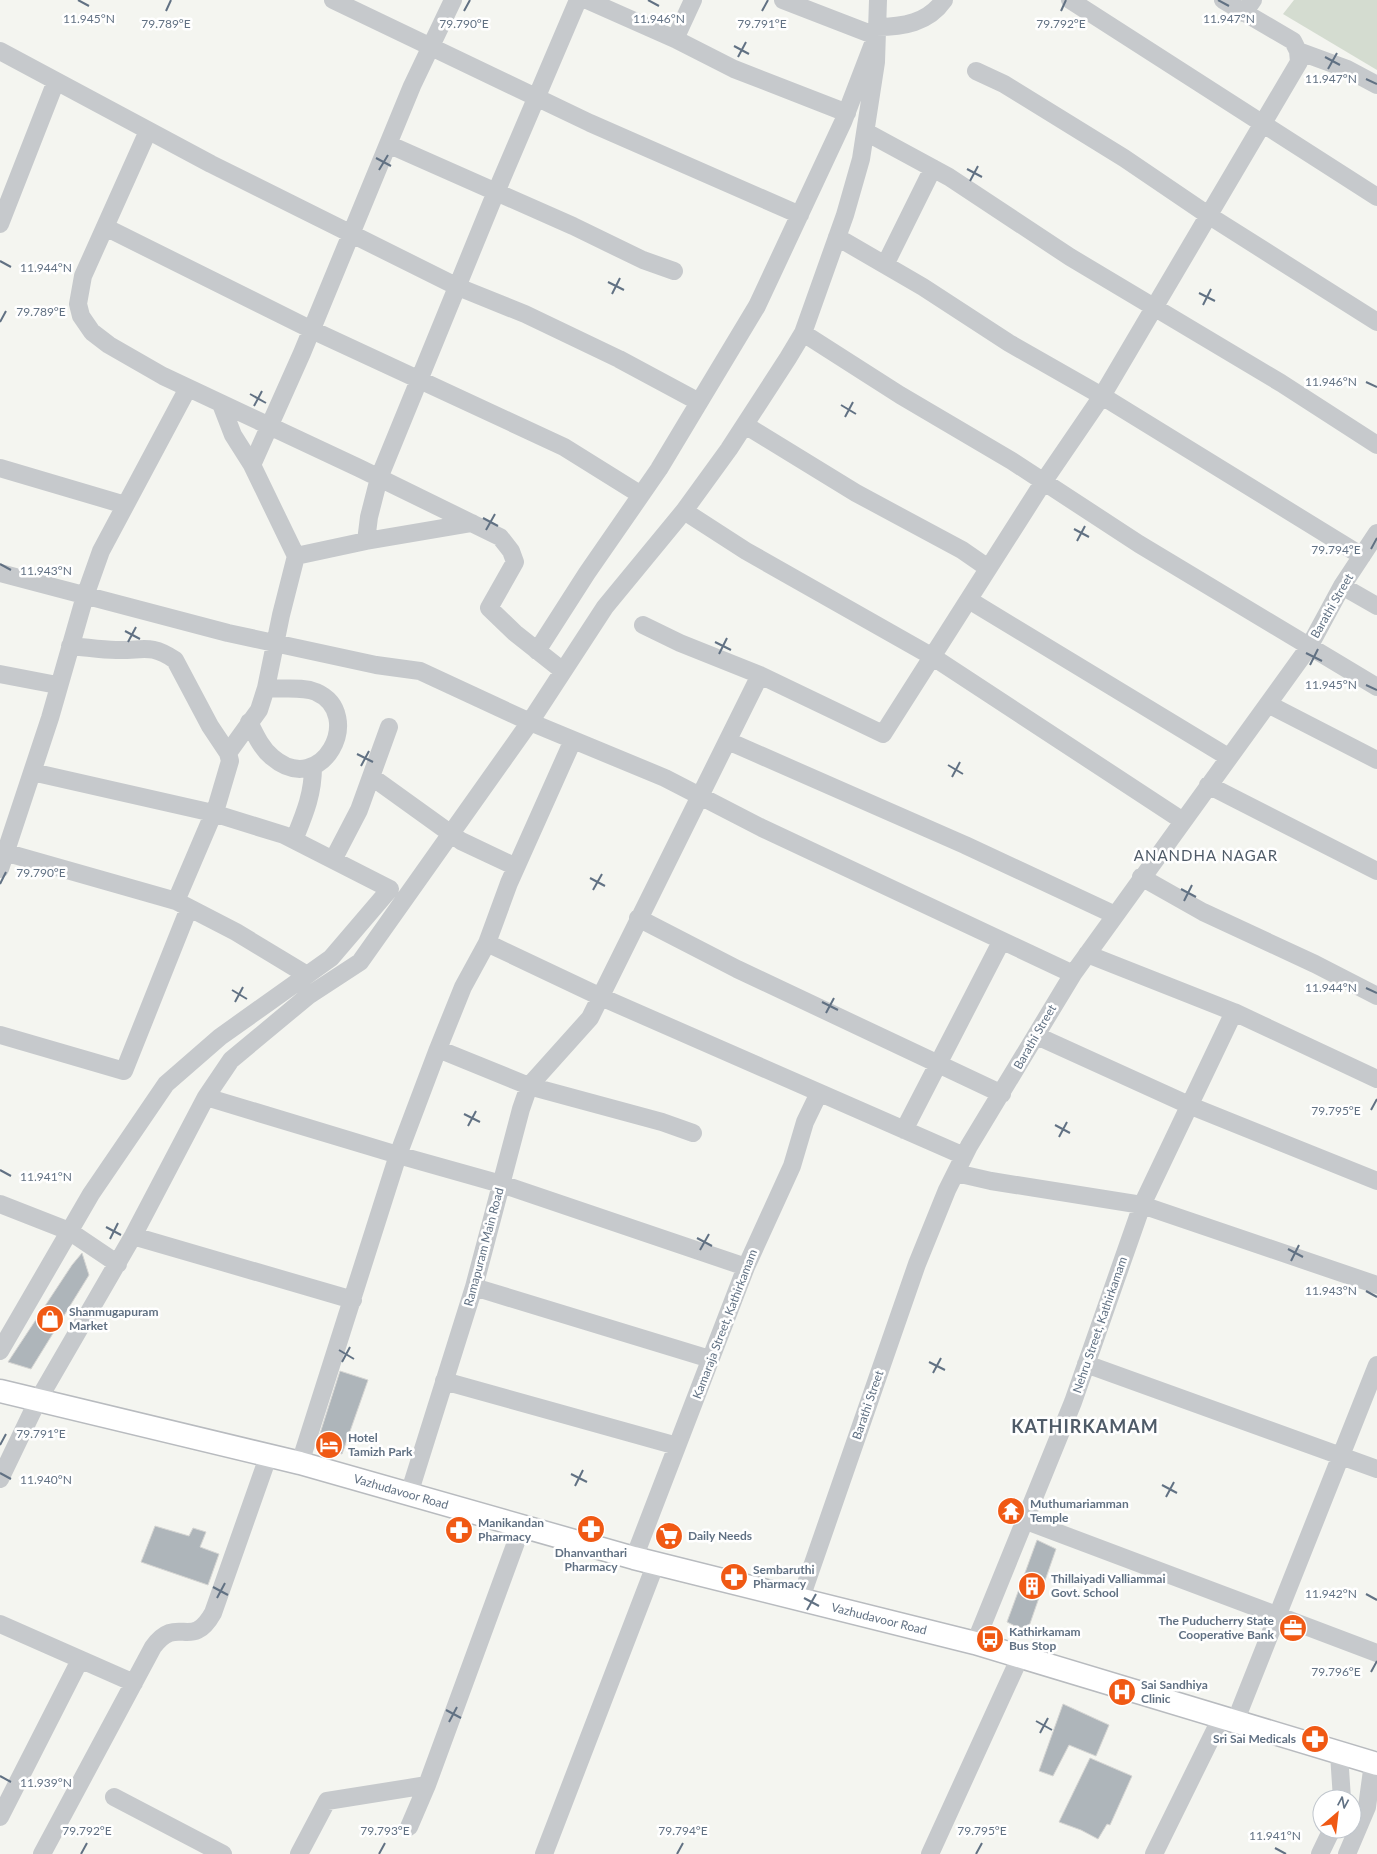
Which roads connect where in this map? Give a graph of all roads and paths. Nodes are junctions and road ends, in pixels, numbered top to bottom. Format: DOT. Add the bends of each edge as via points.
graph roads {
  1 [pos="332,0"];
  2 [pos="453,0"];
  3 [pos="578,0"];
  4 [pos="587,0"];
  5 [pos="693,0"];
  6 [pos="878,0"];
  7 [pos="944,0"];
  8 [pos="1070,0"];
  9 [pos="1224,0"];
  10 [pos="786,1"];
  11 [pos="1249,6"];
  12 [pos="876,31"];
  13 [pos="675,39"];
  14 [pos="432,47"];
  15 [pos="0,51"];
  16 [pos="1298,51"];
  17 [pos="976,71"];
  18 [pos="56,81"];
  19 [pos="1377,85"];
  20 [pos="538,98"];
  21 [pos="847,113"];
  22 [pos="1261,124"];
  23 [pos="148,131"];
  24 [pos="866,132"];
  25 [pos="390,145"];
  26 [pos="932,168"];
  27 [pos="498,192"];
  28 [pos="1377,197"];
  29 [pos="1208,214"];
  30 [pos="800,215"];
  31 [pos="0,224"];
  32 [pos="105,227"];
  33 [pos="352,233"];
  34 [pos="837,238"];
  35 [pos="885,265"];
  36 [pos="674,270"];
  37 [pos="458,287"];
  38 [pos="1154,306"];
  39 [pos="1377,322"];
  40 [pos="312,330"];
  41 [pos="803,333"];
  42 [pos="420,380"];
  43 [pos="188,388"];
  44 [pos="1102,396"];
  45 [pos="699,402"];
  46 [pos="221,404"];
  47 [pos="745,425"];
  48 [pos="270,426"];
  49 [pos="1377,445"];
  50 [pos="252,465"];
  51 [pos="0,468"];
  52 [pos="380,478"];
  53 [pos="1044,482"];
  54 [pos="641,495"];
  55 [pos="126,505"];
  56 [pos="684,511"];
  57 [pos="472,524"];
  58 [pos="1377,533"];
  59 [pos="366,541"];
  60 [pos="296,556"];
  61 [pos="1362,556"];
  62 [pos="988,568"];
  63 [pos="0,573"];
  64 [pos="1342,586"];
  65 [pos="85,596"];
  66 [pos="969,600"];
  67 [pos="1377,606"];
  68 [pos="643,625"];
  69 [pos="276,644"];
  70 [pos="70,646"];
  71 [pos="1309,647"];
  72 [pos="537,650"];
  73 [pos="933,657"];
  74 [pos="563,671"];
  75 [pos="0,674"];
  76 [pos="760,675"];
  77 [pos="57,685"];
  78 [pos="1377,687"];
  79 [pos="266,688"];
  80 [pos="1268,704"];
  81 [pos="249,722"];
  82 [pos="530,722"];
  83 [pos="389,727"];
  84 [pos="573,740"];
  85 [pos="728,740"];
  86 [pos="228,753"];
  87 [pos="1228,757"];
  88 [pos="1377,760"];
  89 [pos="313,767"];
  90 [pos="32,772"];
  91 [pos="372,777"];
  92 [pos="1208,785"];
  93 [pos="700,794"];
  94 [pos="213,812"];
  95 [pos="1183,821"];
  96 [pos="450,834"];
  97 [pos="294,840"];
  98 [pos="2,858"];
  99 [pos="333,860"];
  100 [pos="516,867"];
  101 [pos="1377,872"];
  102 [pos="1141,877"];
  103 [pos="182,905"];
  104 [pos="1115,915"];
  105 [pos="638,918"];
  106 [pos="1001,942"];
  107 [pos="487,943"];
  108 [pos="1087,954"];
  109 [pos="1073,974"];
  110 [pos="307,975"];
  111 [pos="601,996"];
  112 [pos="1377,996"];
  113 [pos="1234,1012"];
  114 [pos="0,1035"];
  115 [pos="1037,1036"];
  116 [pos="438,1049"];
  117 [pos="938,1064"];
  118 [pos="1377,1079"];
  119 [pos="529,1086"];
  120 [pos="819,1093"];
  121 [pos="1002,1094"];
  122 [pos="206,1097"];
  123 [pos="1191,1106"];
  124 [pos="904,1130"];
  125 [pos="694,1133"];
  126 [pos="398,1155"];
  127 [pos="964,1156"];
  128 [pos="956,1173"];
  129 [pos="1377,1181"];
  130 [pos="501,1184"];
  131 [pos="0,1204"];
  132 [pos="1142,1205"];
  133 [pos="69,1231"];
  134 [pos="133,1236"];
  135 [pos="118,1264"];
  136 [pos="746,1267"];
  137 [pos="1377,1285"];
  138 [pos="474,1286"];
  139 [pos="354,1300"];
  140 [pos="0,1351"];
  141 [pos="710,1359"];
  142 [pos="1086,1364"];
  143 [pos="1377,1365"];
  144 [pos="444,1381"];
  145 [pos="0,1391"];
  146 [pos="37,1402"];
  147 [pos="677,1446"];
  148 [pos="1342,1456"];
  149 [pos="268,1457"];
  150 [pos="300,1463"];
  151 [pos="1377,1470"];
  152 [pos="0,1479"];
  153 [pos="409,1494"];
  154 [pos="1024,1520"];
  155 [pos="522,1526"];
  156 [pos="645,1561"];
  157 [pos="801,1598"];
  158 [pos="1278,1617"];
  159 [pos="0,1624"];
  160 [pos="974,1643"];
  161 [pos="1377,1653"];
  162 [pos="1020,1657"];
  163 [pos="80,1660"];
  164 [pos="134,1683"];
  165 [pos="1228,1720"];
  166 [pos="1339,1754"];
  167 [pos="1375,1763"];
  168 [pos="427,1785"];
  169 [pos="1341,1789"];
  170 [pos="114,1797"];
  171 [pos="0,1818"];
  172 [pos="409,1827"];
  173 [pos="1327,1839"];
  174 [pos="42,1854"];
  175 [pos="223,1854"];
  176 [pos="300,1854"];
  177 [pos="544,1854"];
  178 [pos="930,1854"];
  179 [pos="1154,1854"];
  180 [pos="1320,1854"];
  181 [pos="1347,1854"];
  1 -- 14 [label="street"];
  2 -- 14 [label="street"];
  3 -- 20 [label="street"];
  4 -- 13 [label="street"];
  5 -- 13 [label="street"];
  6 -- 12 [label="street"];
  7 -- 12 [label="street" via="916,23"];
  8 -- 22 [label="street"];
  9 -- 11 [label="street"];
  10 -- 12 [label="street"];
  11 -- 16 [label="street" via="1293,42"];
  12 -- 21 [label="street"];
  12 -- 24 [label="street" via="876,62"];
  13 -- 21 [label="street" via="734,69"];
  14 -- 20 [label="street"];
  14 -- 25 [label="street" via="412,86"];
  15 -- 18 [label="street"];
  16 -- 19 [label="street" via="1347,69"];
  16 -- 22 [label="street" via="1299,62 1292,77"];
  17 -- 29 [label="street" via="1004,84"];
  18 -- 23 [label="street"];
  18 -- 31 [label="street"];
  20 -- 27 [label="street"];
  20 -- 30 [label="street"];
  21 -- 30 [label="street"];
  22 -- 28 [label="street"];
  22 -- 29 [label="street"];
  23 -- 32 [label="street"];
  23 -- 33 [label="street"];
  24 -- 26 [label="street"];
  24 -- 34 [label="street"];
  25 -- 27 [label="street"];
  25 -- 33 [label="street"];
  26 -- 35 [label="street"];
  26 -- 38 [label="street" via="1070,257"];
  27 -- 36 [label="street" via="643,260"];
  27 -- 37 [label="street"];
  29 -- 38 [label="street"];
  29 -- 39 [label="street"];
  30 -- 45 [label="street" via="757,306"];
  32 -- 40 [label="street"];
  32 -- 43 [label="street" via="83,276 78,304 80,316 92,332 109,345"];
  33 -- 37 [label="street"];
  33 -- 40 [label="street"];
  34 -- 35 [label="street"];
  34 -- 41 [label="street"];
  35 -- 44 [label="street" via="1009,343"];
  37 -- 42 [label="street"];
  37 -- 45 [label="street" via="584,342"];
  38 -- 44 [label="street"];
  38 -- 49 [label="street"];
  40 -- 42 [label="street"];
  40 -- 48 [label="street"];
  41 -- 47 [label="street"];
  41 -- 53 [label="street"];
  42 -- 52 [label="street"];
  42 -- 54 [label="street" via="564,447"];
  43 -- 46 [label="street"];
  43 -- 55 [label="street"];
  44 -- 53 [label="street"];
  44 -- 61 [label="street"];
  45 -- 54 [label="street"];
  46 -- 48 [label="street"];
  46 -- 50 [label="street" via="233,435"];
  47 -- 56 [label="street"];
  47 -- 62 [label="street"];
  48 -- 50 [label="street"];
  48 -- 52 [label="street"];
  50 -- 60 [label="street"];
  51 -- 55 [label="street"];
  52 -- 57 [label="street"];
  52 -- 59 [label="street"];
  53 -- 62 [label="street"];
  53 -- 71 [label="street" via="1105,523"];
  54 -- 72 [label="street"];
  55 -- 65 [label="street" via="101,551"];
  56 -- 73 [label="street" via="746,551"];
  56 -- 74 [label="street" via="605,607"];
  57 -- 59 [label="street"];
  57 -- 72 [label="street" via="500,537 515,562 489,608"];
  58 -- 61 [label="street, Barathi Street"];
  59 -- 60 [label="street"];
  60 -- 69 [label="street"];
  61 -- 64 [label="street, Barathi Street"];
  62 -- 66 [label="street"];
  63 -- 65 [label="street"];
  64 -- 67 [label="street"];
  64 -- 71 [label="street, Barathi Street"];
  65 -- 69 [label="street"];
  65 -- 70 [label="street"];
  66 -- 73 [label="street"];
  66 -- 87 [label="street"];
  68 -- 76 [label="street"];
  69 -- 79 [label="street"];
  69 -- 82 [label="street" via="420,671"];
  70 -- 77 [label="street"];
  70 -- 86 [label="street" via="118,650 146,647 165,653 175,660"];
  71 -- 78 [label="street"];
  71 -- 80 [label="street, Barathi Street"];
  72 -- 74 [label="street"];
  73 -- 76 [label="street" via="883,734"];
  73 -- 95 [label="street"];
  74 -- 82 [label="street"];
  75 -- 77 [label="street"];
  76 -- 85 [label="street, Ramapuram Main Road"];
  77 -- 90 [label="street"];
  79 -- 81 [label="street" via="259,710"];
  79 -- 89 [label="street" via="314,691 333,707 338,720 337,735 326,757"];
  80 -- 87 [label="street, Barathi Street"];
  80 -- 88 [label="street"];
  81 -- 86 [label="street"];
  81 -- 89 [label="street" via="271,757 293,768 307,770"];
  82 -- 84 [label="street"];
  82 -- 96 [label="street"];
  83 -- 91 [label="street"];
  84 -- 93 [label="street"];
  84 -- 100 [label="street"];
  85 -- 93 [label="street, Ramapuram Main Road"];
  85 -- 104 [label="street"];
  86 -- 94 [label="street" via="230,761"];
  87 -- 92 [label="street, Barathi Street"];
  89 -- 97 [label="street" via="309,804"];
  90 -- 94 [label="street"];
  90 -- 98 [label="street"];
  91 -- 96 [label="street"];
  91 -- 99 [label="street"];
  92 -- 95 [label="street, Barathi Street"];
  92 -- 101 [label="street"];
  93 -- 105 [label="street, Ramapuram Main Road"];
  93 -- 106 [label="street" via="762,828"];
  94 -- 97 [label="street"];
  94 -- 103 [label="street"];
  95 -- 102 [label="street, Barathi Street"];
  96 -- 100 [label="street"];
  96 -- 122 [label="street" via="360,962 308,996 231,1060"];
  97 -- 99 [label="street"];
  98 -- 103 [label="street"];
  99 -- 110 [label="street" via="390,889 330,958"];
  100 -- 107 [label="street"];
  102 -- 104 [label="street, Barathi Street"];
  102 -- 112 [label="street" via="1203,912"];
  103 -- 110 [label="street" via="236,932"];
  103 -- 114 [label="street" via="124,1071"];
  104 -- 108 [label="street, Barathi Street"];
  105 -- 111 [label="street, Ramapuram Main Road"];
  105 -- 117 [label="street" via="737,969"];
  106 -- 109 [label="street"];
  106 -- 117 [label="street"];
  107 -- 111 [label="street"];
  107 -- 116 [label="street" via="463,987"];
  108 -- 109 [label="street, Barathi Street"];
  108 -- 113 [label="street"];
  109 -- 115 [label="street, Barathi Street"];
  110 -- 133 [label="street" via="220,1037 166,1084"];
  111 -- 119 [label="street, Ramapuram Main Road" via="590,1018"];
  111 -- 120 [label="street"];
  113 -- 118 [label="street"];
  113 -- 123 [label="street, Nehru Street, Kathirkamam"];
  115 -- 121 [label="street, Barathi Street"];
  115 -- 123 [label="street"];
  116 -- 119 [label="street"];
  116 -- 126 [label="street"];
  117 -- 121 [label="street"];
  117 -- 124 [label="street"];
  119 -- 125 [label="street"];
  119 -- 130 [label="street, Ramapuram Main Road"];
  120 -- 124 [label="street"];
  120 -- 136 [label="street, Kamaraja Street, Kathirkamam" via="805,1122 792,1166"];
  121 -- 127 [label="street, Barathi Street"];
  122 -- 126 [label="street"];
  122 -- 134 [label="street"];
  123 -- 129 [label="street"];
  123 -- 132 [label="street, Nehru Street, Kathirkamam"];
  124 -- 127 [label="street"];
  126 -- 130 [label="street"];
  126 -- 139 [label="street"];
  127 -- 128 [label="street, Barathi Street"];
  128 -- 132 [label="street" via="992,1182"];
  128 -- 157 [label="street, Barathi Street" via="917,1264"];
  130 -- 136 [label="street"];
  130 -- 138 [label="street, Ramapuram Main Road"];
  131 -- 133 [label="street"];
  132 -- 137 [label="street"];
  132 -- 142 [label="street, Nehru Street, Kathirkamam"];
  133 -- 135 [label="street"];
  133 -- 140 [label="street"];
  134 -- 135 [label="street"];
  134 -- 139 [label="street"];
  135 -- 146 [label="street"];
  136 -- 141 [label="street, Kamaraja Street, Kathirkamam"];
  138 -- 141 [label="street"];
  138 -- 144 [label="street, Ramapuram Main Road"];
  139 -- 150 [label="street"];
  141 -- 147 [label="street, Kamaraja Street, Kathirkamam"];
  142 -- 148 [label="street"];
  142 -- 154 [label="street, Nehru Street, Kathirkamam"];
  143 -- 148 [label="street"];
  144 -- 147 [label="street"];
  144 -- 153 [label="street, Ramapuram Main Road"];
  145 -- 146 [label="main road, Vazhudavoor Road"];
  146 -- 149 [label="main road, Vazhudavoor Road"];
  146 -- 152 [label="street"];
  147 -- 156 [label="street, Kamaraja Street, Kathirkamam"];
  148 -- 151 [label="street"];
  148 -- 158 [label="street"];
  149 -- 150 [label="main road, Vazhudavoor Road"];
  149 -- 164 [label="street" via="213,1614 207,1624 194,1633 166,1633 153,1647"];
  150 -- 153 [label="main road, Vazhudavoor Road"];
  153 -- 155 [label="main road, Vazhudavoor Road"];
  154 -- 158 [label="street"];
  154 -- 160 [label="street, Nehru Street, Kathirkamam"];
  155 -- 156 [label="main road, Vazhudavoor Road"];
  155 -- 168 [label="street"];
  156 -- 157 [label="main road, Vazhudavoor Road"];
  156 -- 177 [label="street, Kamaraja Street, Kathirkamam"];
  157 -- 160 [label="main road, Vazhudavoor Road"];
  158 -- 161 [label="street"];
  158 -- 165 [label="street"];
  159 -- 163 [label="street"];
  160 -- 162 [label="main road, Vazhudavoor Road"];
  162 -- 165 [label="main road, Vazhudavoor Road"];
  162 -- 178 [label="street"];
  163 -- 164 [label="street"];
  163 -- 171 [label="street"];
  164 -- 174 [label="street"];
  165 -- 166 [label="main road, Vazhudavoor Road"];
  165 -- 179 [label="street"];
  166 -- 167 [label="main road, Vazhudavoor Road"];
  166 -- 169 [label="street"];
  167 -- 181 [label="street" via="1367,1807"];
  168 -- 172 [label="street"];
  168 -- 176 [label="street" via="327,1801"];
  170 -- 175 [label="street"];
  173 -- 180 [label="street"];
}
